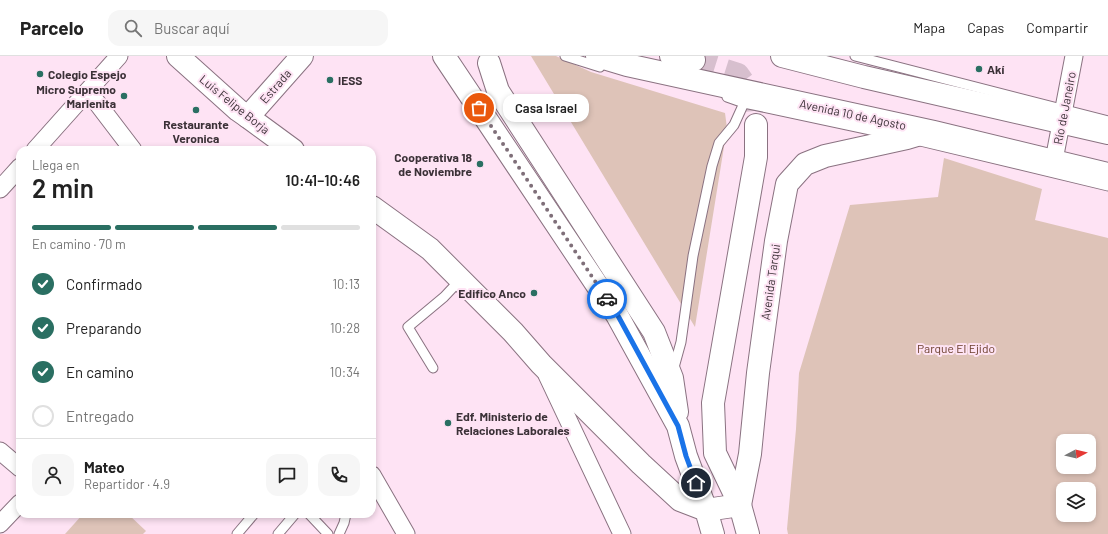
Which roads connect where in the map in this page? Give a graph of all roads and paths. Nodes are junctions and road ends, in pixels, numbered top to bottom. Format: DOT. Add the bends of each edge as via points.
graph roads {
  1 [pos="119,56"];
  2 [pos="178,56"];
  3 [pos="302,56"];
  4 [pos="444,56"];
  5 [pos="565,56"];
  6 [pos="671,56"];
  7 [pos="782,56"];
  8 [pos="855,56"];
  9 [pos="1074,56"];
  10 [pos="694,60"];
  11 [pos="489,63"];
  12 [pos="607,66"];
  13 [pos="88,91"];
  14 [pos="744,103"];
  15 [pos="1062,116"];
  16 [pos="248,117"];
  17 [pos="1108,121"];
  18 [pos="756,125"];
  19 [pos="931,131"];
  20 [pos="1108,133"];
  21 [pos="907,138"];
  22 [pos="39,146"];
  23 [pos="130,146"];
  24 [pos="288,146"];
  25 [pos="1054,160"];
  26 [pos="16,171"];
  27 [pos="1108,174"];
  28 [pos="1108,186"];
  29 [pos="0,189"];
  30 [pos="376,211"];
  31 [pos="460,280"];
  32 [pos="541,364"];
  33 [pos="433,368"];
  34 [pos="672,378"];
  35 [pos="678,426"];
  36 [pos="0,451"];
  37 [pos="16,465"];
  38 [pos="376,482"];
  39 [pos="740,506"];
  40 [pos="16,507"];
  41 [pos="706,510"];
  42 [pos="251,518"];
  43 [pos="292,518"];
  44 [pos="313,518"];
  45 [pos="345,518"];
  46 [pos="0,524"];
  47 [pos="237,534"];
  48 [pos="278,534"];
  49 [pos="328,534"];
  50 [pos="339,534"];
  51 [pos="406,534"];
  52 [pos="622,534"];
  53 [pos="713,534"];
  54 [pos="748,534"];
  1 -- 13 [label="street"];
  2 -- 16 [label="main road, Luis Felipe Borja"];
  3 -- 16 [label="main road, Estrada"];
  4 -- 35 [label="main road" via="617,314"];
  5 -- 12 [label="lane"];
  6 -- 10 [label="main road"];
  7 -- 15 [label="main road" via="864,77"];
  8 -- 15 [label="lane"];
  9 -- 15 [label="street, Río de Janeiro"];
  11 -- 34 [label="main road" via="498,91 654,332"];
  12 -- 14 [label="lane" via="697,86"];
  12 -- 19 [label="main road, Avenida 10 de Agosto" via="627,65"];
  13 -- 22 [label="street"];
  13 -- 23 [label="street"];
  14 -- 21 [label="lane"];
  14 -- 34 [label="lane" via="734,125 719,144 712,166 693,256 681,342"];
  15 -- 17 [label="lane"];
  15 -- 20 [label="main road"];
  15 -- 25 [label="street, Río de Janeiro"];
  16 -- 24 [label="main road, Luis Felipe Borja"];
  18 -- 39 [label="main road" via="756,157 713,403 715,453"];
  19 -- 21 [label="main road, Avenida Tarqui"];
  19 -- 25 [label="main road, Avenida 10 de Agosto"];
  21 -- 28 [label="lane"];
  21 -- 39 [label="main road, Avenida Tarqui" via="825,156 805,164 787,184 776,241 750,454"];
  25 -- 27 [label="main road, Avenida 10 de Agosto"];
  26 -- 29 [label="street"];
  30 -- 31 [label="main road" via="430,250"];
  31 -- 32 [label="main road" via="513,332"];
  31 -- 33 [label="lane" via="408,327"];
  32 -- 41 [label="main road" via="680,500"];
  32 -- 52 [label="street"];
  34 -- 35 [label="main road"];
  35 -- 41 [label="main road"];
  36 -- 37 [label="street"];
  38 -- 51 [label="street"];
  39 -- 41 [label="main road"];
  39 -- 54 [label="main road, Avenida Tarqui"];
  40 -- 46 [label="street"];
  41 -- 53 [label="main road"];
  42 -- 47 [label="lane"];
  43 -- 48 [label="lane"];
  44 -- 49 [label="lane"];
  45 -- 50 [label="lane"];
}
